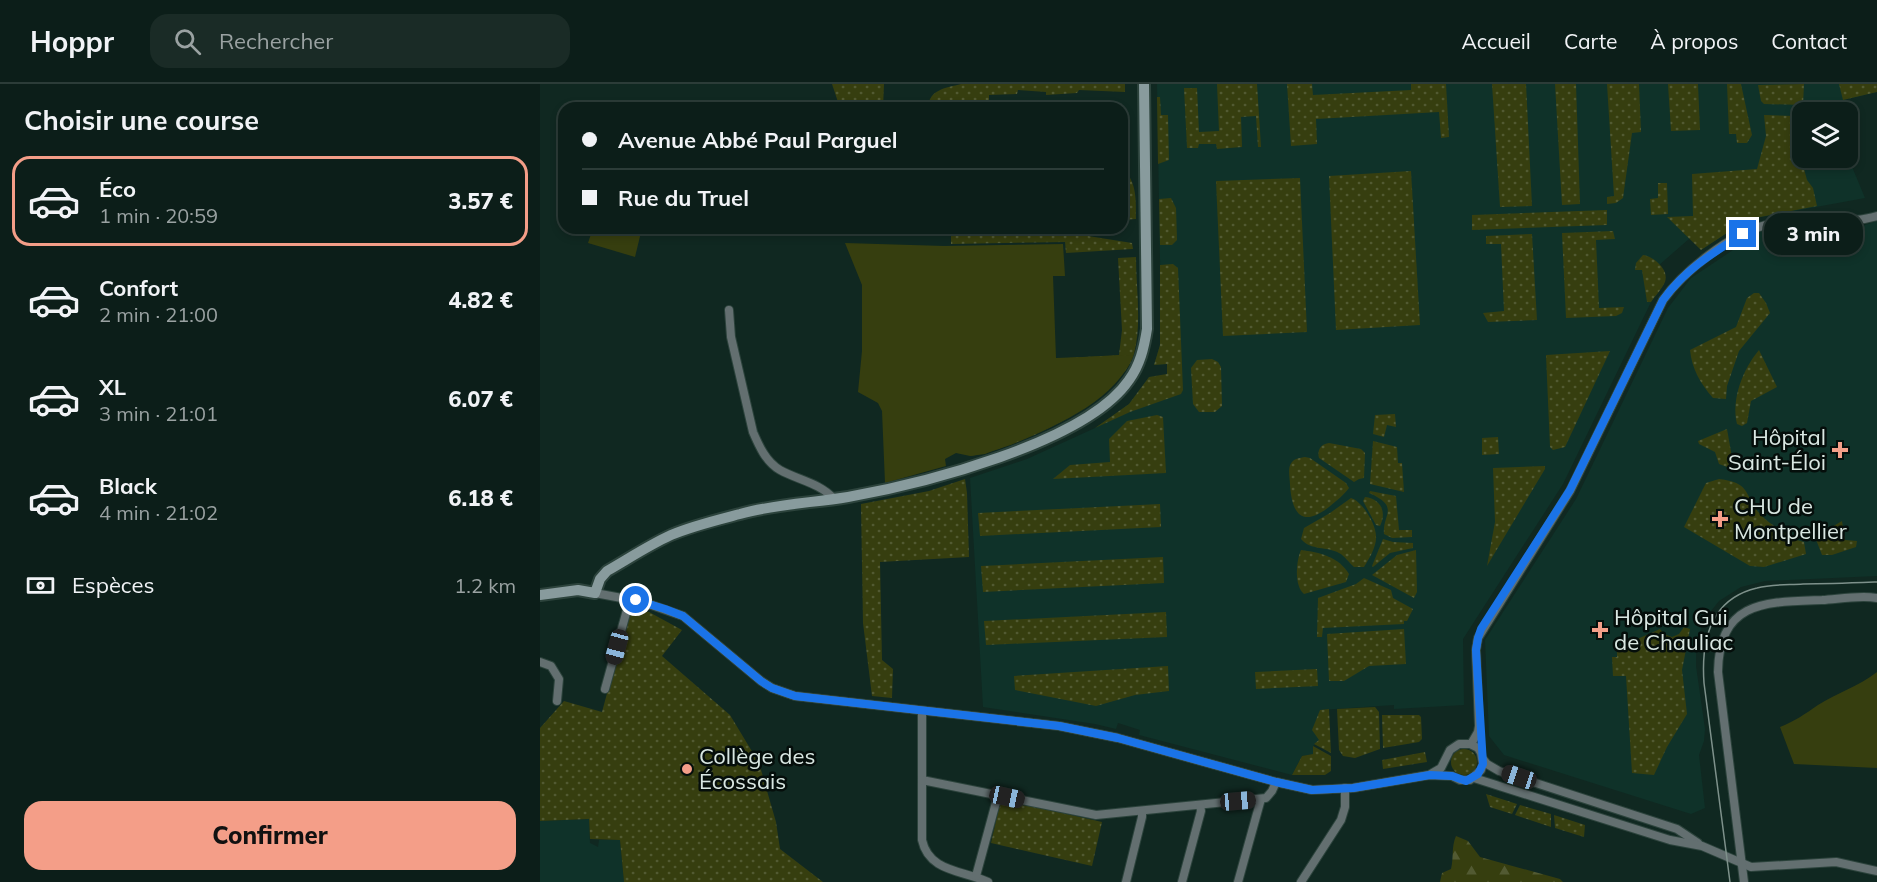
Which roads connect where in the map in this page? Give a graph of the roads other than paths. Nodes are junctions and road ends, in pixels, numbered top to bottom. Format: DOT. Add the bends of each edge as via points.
graph roads {
  1 [pos="1144,84"];
  2 [pos="1877,216"];
  3 [pos="729,310"];
  4 [pos="834,499"];
  5 [pos="595,592"];
  6 [pos="540,595"];
  7 [pos="1877,598"];
  8 [pos="630,599"];
  9 [pos="540,662"];
  10 [pos="605,689"];
  11 [pos="557,701"];
  12 [pos="922,711"];
  13 [pos="1479,726"];
  14 [pos="1471,744"];
  15 [pos="1482,756"];
  16 [pos="1446,762"];
  17 [pos="1430,775"];
  18 [pos="1452,776"];
  19 [pos="1474,778"];
  20 [pos="922,780"];
  21 [pos="1276,782"];
  22 [pos="1345,788"];
  23 [pos="998,795"];
  24 [pos="1261,799"];
  25 [pos="1200,805"];
  26 [pos="1142,812"];
  27 [pos="1702,846"];
  28 [pos="1742,863"];
  29 [pos="1877,871"];
  30 [pos="976,876"];
  31 [pos="988,882"];
  32 [pos="1126,882"];
  33 [pos="1182,882"];
  34 [pos="1238,882"];
  35 [pos="1301,882"];
  36 [pos="1744,882"];
  1 -- 4 [label="street" via="1147,330 1142,356 1129,380 1115,397 1092,413 1039,441 933,479"];
  2 -- 13 [label="street" via="1756,227 1690,269 1674,285 1663,300 1570,490 1478,638"];
  3 -- 4 [label="street" via="731,337 759,446 778,470 817,486"];
  4 -- 5 [label="street" via="743,513 682,530 607,571"];
  5 -- 6 [label="street"];
  5 -- 8 [label="street"];
  7 -- 28 [label="street" via="1763,603 1744,611 1728,628 1719,652 1718,672"];
  8 -- 10 [label="street"];
  8 -- 12 [label="street" via="683,616 772,688 795,696"];
  9 -- 11 [label="street" via="551,666 560,679"];
  12 -- 20 [label="street"];
  12 -- 21 [label="street" via="1059,726 1118,738"];
  13 -- 14 [label="street"];
  13 -- 15 [label="street"];
  14 -- 15 [label="street"];
  14 -- 16 [label="street" via="1454,746"];
  15 -- 19 [label="street" via="1481,770"];
  15 -- 27 [label="street" via="1499,771 1677,829"];
  16 -- 17 [label="street"];
  16 -- 18 [label="street"];
  17 -- 18 [label="street"];
  17 -- 22 [label="street"];
  18 -- 19 [label="street" via="1466,781"];
  19 -- 27 [label="street" via="1670,840"];
  20 -- 23 [label="street"];
  20 -- 30 [label="street" via="924,849 940,866"];
  21 -- 22 [label="street" via="1312,790"];
  21 -- 24 [label="street" via="1269,796"];
  22 -- 35 [label="street" via="1341,820"];
  23 -- 26 [label="street" via="1096,815"];
  23 -- 30 [label="street"];
  24 -- 25 [label="street"];
  24 -- 34 [label="street"];
  25 -- 26 [label="street"];
  25 -- 33 [label="street"];
  26 -- 32 [label="street"];
  27 -- 28 [label="street"];
  28 -- 29 [label="street" via="1754,867 1836,862"];
  28 -- 36 [label="street"];
  30 -- 31 [label="street"];
}
